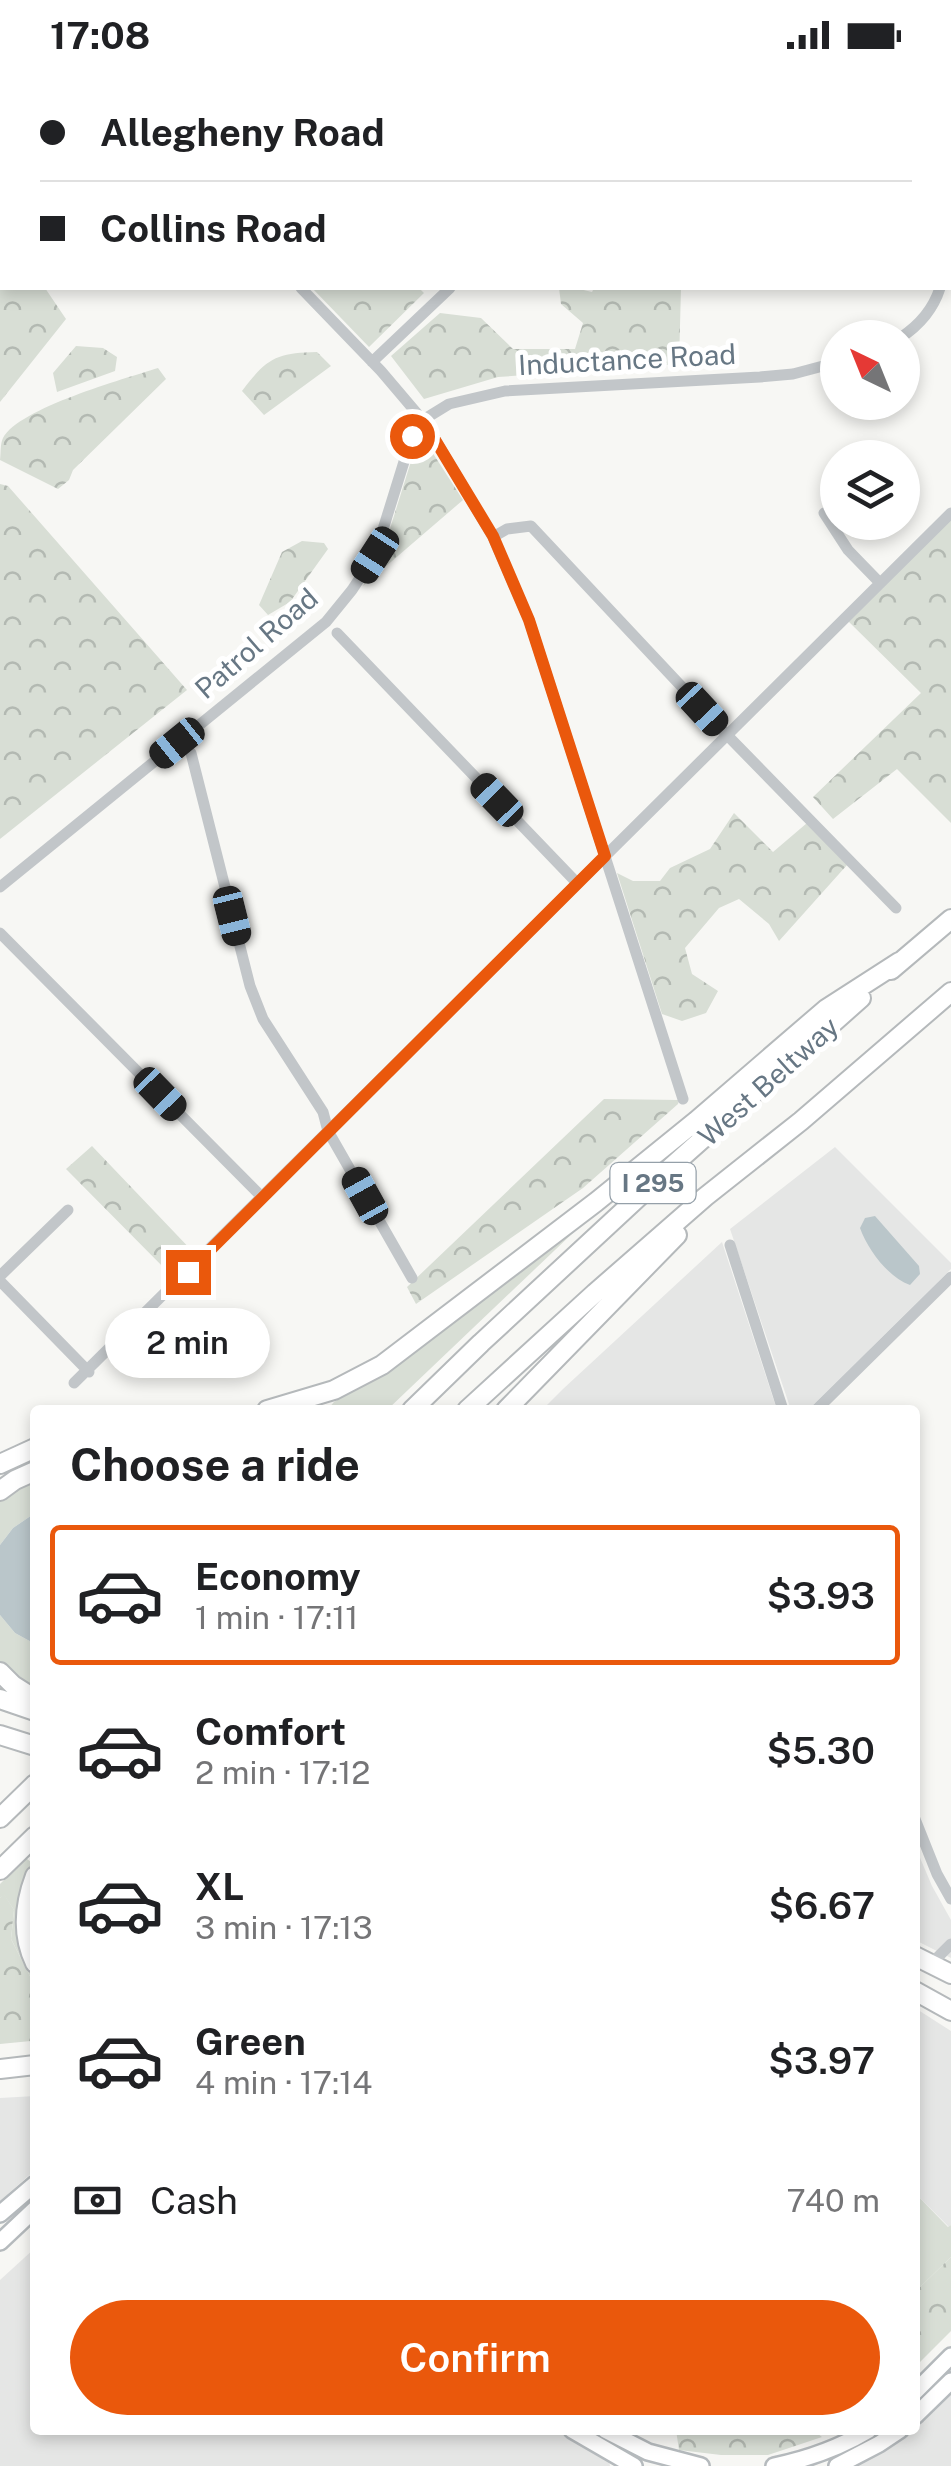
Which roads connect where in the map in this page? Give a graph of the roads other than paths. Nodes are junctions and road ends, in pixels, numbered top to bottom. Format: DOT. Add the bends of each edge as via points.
graph roads {
  1 [pos="303,290"];
  2 [pos="448,290"];
  3 [pos="939,290"];
  4 [pos="920,323"];
  5 [pos="372,362"];
  6 [pos="820,367"];
  7 [pos="423,420"];
  8 [pos="951,513"];
  9 [pos="493,536"];
  10 [pos="842,540"];
  11 [pos="880,584"];
  12 [pos="337,633"];
  13 [pos="727,735"];
  14 [pos="190,753"];
  15 [pos="605,856"];
  16 [pos="577,883"];
  17 [pos="0,887"];
  18 [pos="896,908"];
  19 [pos="951,919"];
  20 [pos="0,934"];
  21 [pos="899,962"];
  22 [pos="951,992"];
  23 [pos="683,1098"];
  24 [pos="328,1130"];
  25 [pos="752,1161"];
  26 [pos="262,1196"];
  27 [pos="68,1210"];
  28 [pos="730,1244"];
  29 [pos="951,1277"];
  30 [pos="0,1278"];
  31 [pos="412,1278"];
  32 [pos="89,1372"];
  33 [pos="74,1383"];
  34 [pos="287,1405"];
  35 [pos="417,1405"];
  36 [pos="472,1405"];
  37 [pos="511,1405"];
  38 [pos="782,1405"];
  39 [pos="821,1405"];
  40 [pos="30,1450"];
  41 [pos="0,1464"];
  42 [pos="30,1473"];
  43 [pos="0,1491"];
  44 [pos="0,1672"];
  45 [pos="30,1696"];
  46 [pos="0,1699"];
  47 [pos="30,1709"];
  48 [pos="0,1726"];
  49 [pos="0,1735"];
  50 [pos="30,1735"];
  51 [pos="30,1744"];
  52 [pos="30,1789"];
  53 [pos="0,1818"];
  54 [pos="920,1832"];
  55 [pos="30,1841"];
  56 [pos="0,1870"];
  57 [pos="30,1890"];
  58 [pos="951,1899"];
  59 [pos="951,1944"];
  60 [pos="30,1952"];
  61 [pos="923,1960"];
  62 [pos="951,1974"];
  63 [pos="920,1994"];
  64 [pos="951,2012"];
  65 [pos="30,2066"];
  66 [pos="0,2069"];
  67 [pos="30,2188"];
  68 [pos="0,2214"];
  69 [pos="30,2214"];
  70 [pos="0,2242"];
  71 [pos="951,2356"];
  72 [pos="951,2381"];
  73 [pos="920,2387"];
  74 [pos="920,2411"];
  75 [pos="580,2435"];
  76 [pos="614,2435"];
  77 [pos="858,2435"];
  78 [pos="892,2435"];
  79 [pos="633,2446"];
  80 [pos="628,2465"];
  81 [pos="700,2466"];
  82 [pos="774,2466"];
  83 [pos="838,2466"];
  1 -- 5 [label="street"];
  2 -- 5 [label="street"];
  3 -- 4 [label="street"];
  5 -- 7 [label="street"];
  6 -- 7 [label="street, Inductance Road" via="760,377 505,391 449,404"];
  7 -- 9 [label="street"];
  7 -- 17 [label="street, Patrol Road" via="412,436 375,555 326,622"];
  8 -- 11 [label="street"];
  9 -- 13 [label="street" via="531,526"];
  9 -- 15 [label="street" via="529,620"];
  10 -- 11 [label="street"];
  11 -- 13 [label="street"];
  12 -- 16 [label="street"];
  13 -- 15 [label="street"];
  13 -- 18 [label="street"];
  14 -- 24 [label="street" via="250,986"];
  15 -- 16 [label="street"];
  15 -- 23 [label="street"];
  16 -- 24 [label="street"];
  19 -- 21 [label="highway, West Beltway / I 295"];
  20 -- 26 [label="street"];
  21 -- 34 [label="highway" via="826,1009 596,1202 382,1366"];
  21 -- 35 [label="highway, West Beltway / I 295"];
  22 -- 25 [label="highway, West Beltway / I 295"];
  24 -- 26 [label="street"];
  24 -- 31 [label="street"];
  25 -- 36 [label="highway, West Beltway / I 295"];
  25 -- 37 [label="highway"];
  26 -- 32 [label="street"];
  27 -- 30 [label="street"];
  28 -- 38 [label="street"];
  29 -- 39 [label="street"];
  30 -- 32 [label="street"];
  32 -- 33 [label="street"];
  40 -- 41 [label="highway"];
  42 -- 43 [label="highway"];
  44 -- 45 [label="highway"];
  46 -- 47 [label="highway"];
  48 -- 50 [label="highway"];
  49 -- 51 [label="highway"];
  52 -- 53 [label="highway"];
  54 -- 58 [label="street"];
  55 -- 56 [label="highway"];
  57 -- 60 [label="highway" via="24,1922"];
  59 -- 61 [label="street"];
  61 -- 62 [label="highway"];
  63 -- 64 [label="highway"];
  65 -- 66 [label="highway"];
  67 -- 68 [label="main road"];
  69 -- 70 [label="main road"];
  71 -- 73 [label="main road"];
  72 -- 74 [label="main road"];
  75 -- 80 [label="main road"];
  76 -- 79 [label="main road"];
  77 -- 82 [label="main road"];
  78 -- 83 [label="main road"];
  79 -- 80 [label="street"];
  79 -- 81 [label="main road"];
}
